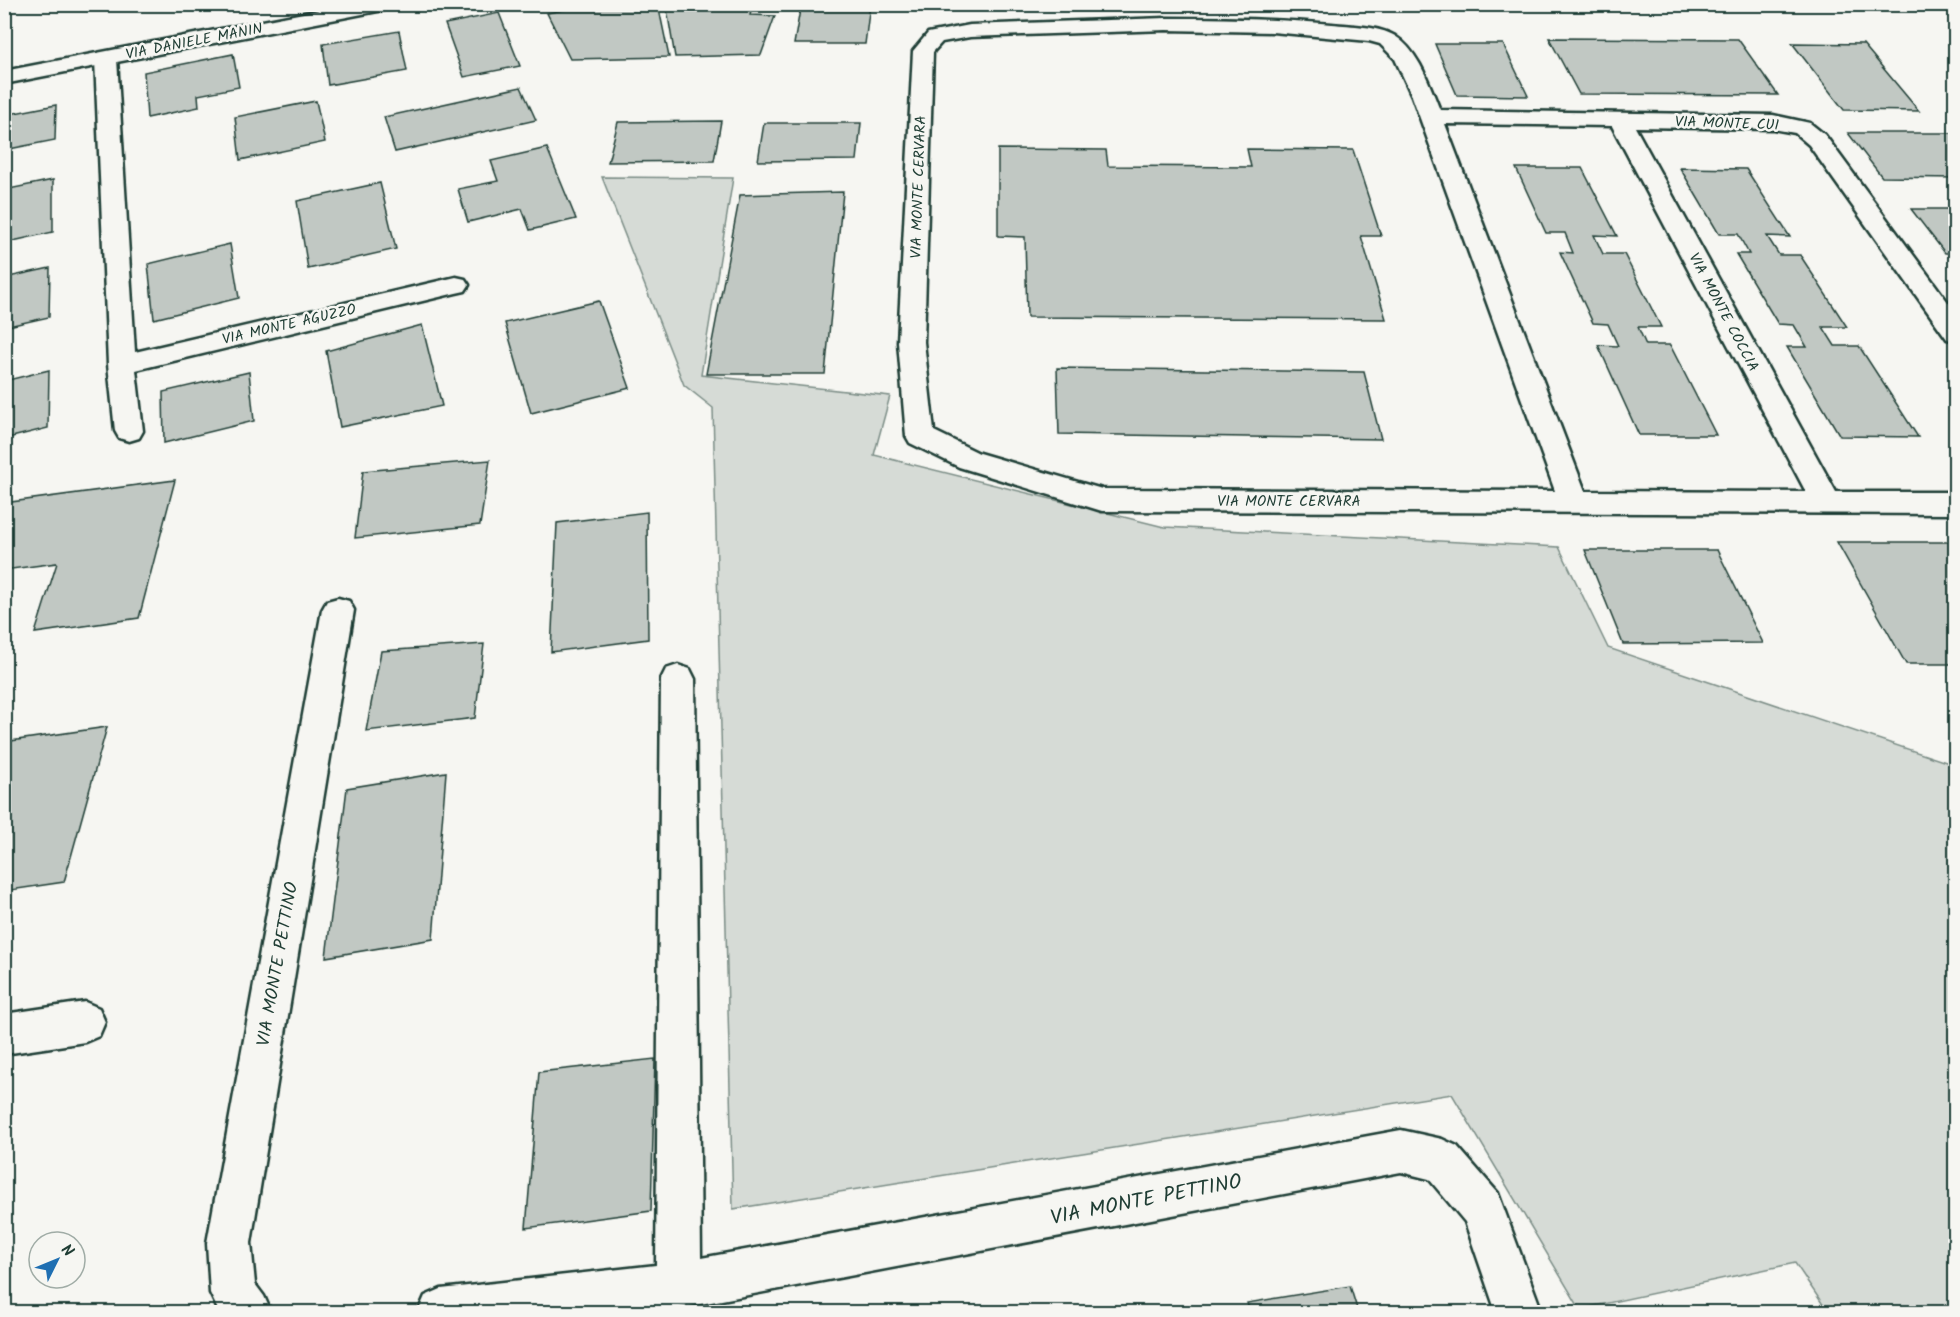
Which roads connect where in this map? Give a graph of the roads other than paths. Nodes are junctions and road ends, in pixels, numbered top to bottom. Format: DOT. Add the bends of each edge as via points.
graph roads {
  1 [pos="383,4"];
  2 [pos="1145,14"];
  3 [pos="1178,15"];
  4 [pos="106,59"];
  5 [pos="4,78"];
  6 [pos="1431,117"];
  7 [pos="1620,120"];
  8 [pos="456,285"];
  9 [pos="1956,333"];
  10 [pos="122,364"];
  11 [pos="129,431"];
  12 [pos="1574,502"];
  13 [pos="1827,503"];
  14 [pos="1956,503"];
  15 [pos="338,610"];
  16 [pos="678,680"];
  17 [pos="85,1022"];
  18 [pos="4,1034"];
  19 [pos="679,1285"];
  20 [pos="248,1312"];
  21 [pos="441,1312"];
  22 [pos="1519,1312"];
  1 -- 4 [label="street, VIA DANIELE MANIN"];
  2 -- 3 [label="street, VIA MONTE CERVARA"];
  2 -- 12 [label="street, VIA MONTE CERVARA" via="970,31 935,37 923,51 911,342 920,436 969,460 1102,501"];
  3 -- 6 [label="street, VIA MONTE CERVARA" via="1350,31 1385,38 1406,56"];
  4 -- 5 [label="street, VIA DANIELE MANIN"];
  4 -- 10 [label="street"];
  6 -- 7 [label="street, VIA MONTE CUI"];
  6 -- 12 [label="street, VIA MONTE CERVARA"];
  7 -- 9 [label="street, VIA MONTE CUI" via="1773,122 1802,128 1817,140"];
  7 -- 13 [label="street, VIA MONTE COCCIA"];
  8 -- 10 [label="street, VIA MONTE AGUZZO"];
  10 -- 11 [label="street"];
  12 -- 13 [label="street"];
  13 -- 14 [label="street"];
  15 -- 20 [label="street, VIA MONTE PETTINO" via="229,1243 233,1293"];
  16 -- 19 [label="street"];
  17 -- 18 [label="street"];
  19 -- 21 [label="street, VIA MONTE PETTINO"];
  19 -- 22 [label="street, VIA MONTE PETTINO" via="1401,1151 1442,1161 1482,1209"];
}
